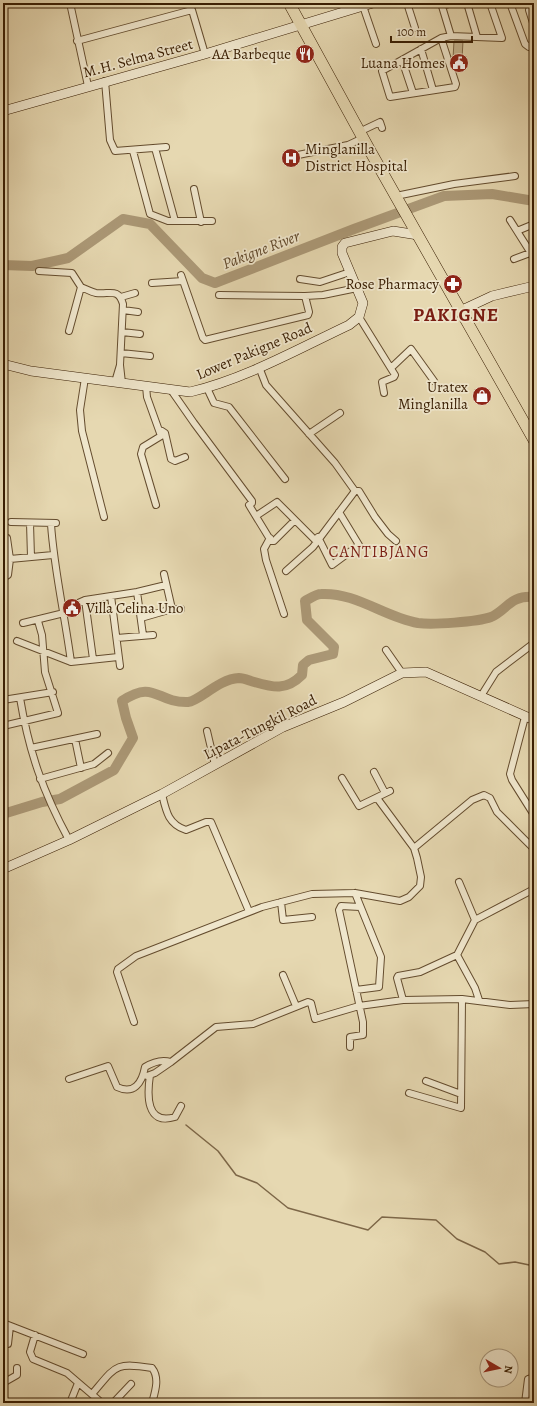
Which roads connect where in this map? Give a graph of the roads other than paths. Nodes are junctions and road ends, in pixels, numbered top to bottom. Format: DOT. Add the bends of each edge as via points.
graph roads {
  1 [pos="25,3"];
  2 [pos="38,3"];
  3 [pos="70,3"];
  4 [pos="289,3"];
  5 [pos="373,3"];
  6 [pos="407,3"];
  7 [pos="453,3"];
  8 [pos="467,3"];
  9 [pos="490,3"];
  10 [pos="510,3"];
  11 [pos="532,3"];
  12 [pos="441,5"];
  13 [pos="363,6"];
  14 [pos="301,26"];
  15 [pos="534,26"];
  16 [pos="415,28"];
  17 [pos="451,36"];
  18 [pos="477,37"];
  19 [pos="441,38"];
  20 [pos="77,41"];
  21 [pos="376,44"];
  22 [pos="534,45"];
  23 [pos="421,50"];
  24 [pos="205,54"];
  25 [pos="402,60"];
  26 [pos="104,81"];
  27 [pos="88,86"];
  28 [pos="434,90"];
  29 [pos="413,94"];
  30 [pos="3,111"];
  31 [pos="382,128"];
  32 [pos="361,135"];
  33 [pos="166,147"];
  34 [pos="155,148"];
  35 [pos="133,151"];
  36 [pos="298,155"];
  37 [pos="515,176"];
  38 [pos="194,189"];
  39 [pos="397,199"];
  40 [pos="510,220"];
  41 [pos="175,221"];
  42 [pos="212,221"];
  43 [pos="201,222"];
  44 [pos="534,224"];
  45 [pos="416,230"];
  46 [pos="517,231"];
  47 [pos="530,253"];
  48 [pos="534,258"];
  49 [pos="514,259"];
  50 [pos="39,271"];
  51 [pos="350,272"];
  52 [pos="300,279"];
  53 [pos="152,282"];
  54 [pos="534,286"];
  55 [pos="81,287"];
  56 [pos="357,288"];
  57 [pos="135,293"];
  58 [pos="219,296"];
  59 [pos="305,296"];
  60 [pos="121,297"];
  61 [pos="123,310"];
  62 [pos="462,310"];
  63 [pos="138,312"];
  64 [pos="358,317"];
  65 [pos="69,331"];
  66 [pos="122,332"];
  67 [pos="140,334"];
  68 [pos="121,353"];
  69 [pos="150,356"];
  70 [pos="3,364"];
  71 [pos="259,367"];
  72 [pos="391,368"];
  73 [pos="85,378"];
  74 [pos="434,381"];
  75 [pos="118,383"];
  76 [pos="146,386"];
  77 [pos="207,388"];
  78 [pos="171,390"];
  79 [pos="384,393"];
  80 [pos="340,413"];
  81 [pos="160,430"];
  82 [pos="309,434"];
  83 [pos="534,440"];
  84 [pos="185,457"];
  85 [pos="285,479"];
  86 [pos="355,491"];
  87 [pos="156,505"];
  88 [pos="339,512"];
  89 [pos="256,516"];
  90 [pos="104,517"];
  91 [pos="295,520"];
  92 [pos="11,522"];
  93 [pos="30,523"];
  94 [pos="270,538"];
  95 [pos="317,539"];
  96 [pos="396,541"];
  97 [pos="6,543"];
  98 [pos="53,555"];
  99 [pos="31,557"];
  100 [pos="10,559"];
  101 [pos="286,571"];
  102 [pos="164,574"];
  103 [pos="3,578"];
  104 [pos="166,585"];
  105 [pos="137,592"];
  106 [pos="111,596"];
  107 [pos="86,600"];
  108 [pos="181,609"];
  109 [pos="172,610"];
  110 [pos="64,613"];
  111 [pos="284,614"];
  112 [pos="141,618"];
  113 [pos="38,621"];
  114 [pos="23,623"];
  115 [pos="143,635"];
  116 [pos="153,635"];
  117 [pos="117,638"];
  118 [pos="17,641"];
  119 [pos="534,643"];
  120 [pos="386,650"];
  121 [pos="45,653"];
  122 [pos="118,657"];
  123 [pos="93,659"];
  124 [pos="71,662"];
  125 [pos="120,666"];
  126 [pos="402,673"];
  127 [pos="53,692"];
  128 [pos="481,696"];
  129 [pos="20,698"];
  130 [pos="3,700"];
  131 [pos="524,717"];
  132 [pos="534,720"];
  133 [pos="24,722"];
  134 [pos="3,726"];
  135 [pos="207,731"];
  136 [pos="97,734"];
  137 [pos="75,739"];
  138 [pos="31,748"];
  139 [pos="108,753"];
  140 [pos="215,765"];
  141 [pos="81,768"];
  142 [pos="374,772"];
  143 [pos="342,778"];
  144 [pos="40,779"];
  145 [pos="162,794"];
  146 [pos="377,798"];
  147 [pos="534,815"];
  148 [pos="69,840"];
  149 [pos="414,848"];
  150 [pos="534,849"];
  151 [pos="3,869"];
  152 [pos="459,882"];
  153 [pos="534,889"];
  154 [pos="355,893"];
  155 [pos="282,902"];
  156 [pos="360,907"];
  157 [pos="248,909"];
  158 [pos="312,917"];
  159 [pos="475,920"];
  160 [pos="457,955"];
  161 [pos="283,975"];
  162 [pos="356,990"];
  163 [pos="462,999"];
  164 [pos="404,1000"];
  165 [pos="480,1000"];
  166 [pos="534,1004"];
  167 [pos="296,1006"];
  168 [pos="359,1006"];
  169 [pos="134,1022"];
  170 [pos="350,1048"];
  171 [pos="171,1062"];
  172 [pos="150,1075"];
  173 [pos="143,1078"];
  174 [pos="68,1079"];
  175 [pos="426,1081"];
  176 [pos="409,1093"];
  177 [pos="461,1094"];
  178 [pos="181,1106"];
  179 [pos="3,1323"];
  180 [pos="10,1326"];
  181 [pos="35,1335"];
  182 [pos="8,1344"];
  183 [pos="83,1354"];
  184 [pos="17,1368"];
  185 [pos="534,1377"];
  186 [pos="3,1383"];
  187 [pos="78,1383"];
  188 [pos="132,1384"];
  189 [pos="92,1394"];
  190 [pos="70,1403"];
  191 [pos="102,1403"];
  192 [pos="113,1403"];
  193 [pos="152,1403"];
  194 [pos="525,1403"];
  1 -- 2 [label="street"];
  3 -- 20 [label="street"];
  4 -- 14 [label="highway"];
  5 -- 13 [label="street, M.H. Selma Street"];
  6 -- 16 [label="street"];
  7 -- 12 [label="street"];
  8 -- 18 [label="street"];
  9 -- 18 [label="street" via="503,37"];
  10 -- 22 [label="street" via="525,44 529,47"];
  11 -- 15 [label="street" via="530,10"];
  12 -- 17 [label="street"];
  13 -- 14 [label="street, M.H. Selma Street"];
  13 -- 21 [label="street"];
  14 -- 24 [label="street, M.H. Selma Street"];
  14 -- 32 [label="highway"];
  17 -- 18 [label="street"];
  17 -- 19 [label="street"];
  19 -- 23 [label="street"];
  19 -- 28 [label="street" via="456,85"];
  20 -- 24 [label="street" via="192,10"];
  20 -- 27 [label="street"];
  23 -- 25 [label="street"];
  23 -- 28 [label="street"];
  24 -- 26 [label="street, M.H. Selma Street"];
  25 -- 29 [label="street"];
  25 -- 29 [label="street" via="382,72 391,97"];
  26 -- 27 [label="street, M.H. Selma Street"];
  26 -- 35 [label="street" via="111,146 115,151"];
  27 -- 30 [label="street, M.H. Selma Street"];
  28 -- 29 [label="street"];
  31 -- 32 [label="street" via="380,122"];
  32 -- 36 [label="street" via="348,145"];
  32 -- 39 [label="highway"];
  33 -- 34 [label="street"];
  34 -- 35 [label="street"];
  34 -- 41 [label="street"];
  35 -- 41 [label="street" via="150,213 168,221"];
  37 -- 39 [label="street" via="454,184"];
  38 -- 43 [label="street"];
  39 -- 45 [label="highway"];
  40 -- 46 [label="street"];
  41 -- 43 [label="street"];
  42 -- 43 [label="street"];
  44 -- 46 [label="street"];
  45 -- 51 [label="street" via="393,231 345,243 342,253"];
  45 -- 62 [label="highway"];
  46 -- 47 [label="street"];
  47 -- 48 [label="street"];
  47 -- 49 [label="street"];
  50 -- 55 [label="street" via="72,273"];
  51 -- 52 [label="street" via="320,282"];
  51 -- 56 [label="street"];
  53 -- 59 [label="street" via="182,278 203,338 206,340 308,315"];
  54 -- 62 [label="street" via="492,296"];
  55 -- 60 [label="street" via="94,293 116,293"];
  55 -- 65 [label="street"];
  56 -- 59 [label="street"];
  56 -- 64 [label="street" via="362,303"];
  57 -- 60 [label="street"];
  58 -- 59 [label="street"];
  60 -- 61 [label="street"];
  61 -- 63 [label="street"];
  61 -- 66 [label="street"];
  62 -- 83 [label="highway"];
  64 -- 71 [label="street, Lower Pakigne Road" via="349,325"];
  64 -- 72 [label="street"];
  66 -- 67 [label="street"];
  66 -- 68 [label="street"];
  68 -- 69 [label="street"];
  68 -- 75 [label="street"];
  70 -- 73 [label="street, Lower Pakigne Road" via="30,371"];
  71 -- 77 [label="street, Lower Pakigne Road"];
  71 -- 82 [label="street" via="266,385"];
  72 -- 74 [label="street" via="411,349"];
  72 -- 79 [label="street" via="395,376 382,382"];
  73 -- 75 [label="street, Lower Pakigne Road"];
  73 -- 90 [label="street" via="80,410 82,431"];
  75 -- 76 [label="street, Lower Pakigne Road"];
  76 -- 78 [label="street, Lower Pakigne Road"];
  76 -- 81 [label="street" via="147,396"];
  77 -- 78 [label="street, Lower Pakigne Road" via="190,392"];
  77 -- 85 [label="street" via="214,403 229,407"];
  78 -- 89 [label="street" via="252,501 249,506"];
  80 -- 82 [label="street"];
  81 -- 84 [label="street" via="165,433 171,459 175,461"];
  81 -- 87 [label="street" via="160,437 143,448 141,454"];
  82 -- 86 [label="street" via="335,463"];
  86 -- 88 [label="street"];
  86 -- 96 [label="street" via="359,491 379,522"];
  88 -- 95 [label="street"];
  88 -- 95 [label="street" via="359,545 332,565"];
  89 -- 91 [label="street" via="275,502"];
  89 -- 94 [label="street"];
  91 -- 94 [label="street" via="274,541"];
  91 -- 95 [label="street"];
  92 -- 93 [label="street"];
  93 -- 98 [label="street" via="53,524"];
  93 -- 99 [label="street"];
  94 -- 111 [label="street" via="264,549 266,560"];
  95 -- 101 [label="street"];
  97 -- 100 [label="street"];
  98 -- 99 [label="street"];
  98 -- 110 [label="street"];
  99 -- 100 [label="street"];
  100 -- 103 [label="street" via="8,575"];
  102 -- 104 [label="street"];
  104 -- 105 [label="street"];
  104 -- 109 [label="street"];
  105 -- 106 [label="street"];
  105 -- 112 [label="street"];
  106 -- 107 [label="street"];
  106 -- 117 [label="street"];
  107 -- 110 [label="street"];
  107 -- 123 [label="street"];
  108 -- 109 [label="street"];
  109 -- 112 [label="street"];
  110 -- 113 [label="street"];
  110 -- 124 [label="street"];
  112 -- 115 [label="street"];
  113 -- 114 [label="street"];
  113 -- 121 [label="street"];
  115 -- 116 [label="street"];
  115 -- 117 [label="street"];
  117 -- 122 [label="street"];
  118 -- 121 [label="street"];
  119 -- 128 [label="street" via="496,672"];
  120 -- 126 [label="street"];
  121 -- 124 [label="street"];
  121 -- 127 [label="street" via="42,672"];
  122 -- 123 [label="street"];
  122 -- 125 [label="street"];
  123 -- 124 [label="street"];
  126 -- 128 [label="street, Lipata-Tungkil Road" via="426,672"];
  126 -- 140 [label="street, Lipata-Tungkil Road" via="344,702 283,727"];
  127 -- 129 [label="street"];
  127 -- 133 [label="street" via="58,713"];
  128 -- 131 [label="street, Lipata-Tungkil Road"];
  129 -- 130 [label="street"];
  129 -- 133 [label="street"];
  131 -- 132 [label="street, Lipata-Tungkil Road"];
  131 -- 147 [label="street" via="510,774"];
  133 -- 134 [label="street"];
  133 -- 138 [label="street"];
  135 -- 140 [label="street"];
  136 -- 137 [label="street"];
  137 -- 138 [label="street"];
  137 -- 141 [label="street"];
  138 -- 144 [label="street"];
  139 -- 141 [label="street" via="94,764"];
  140 -- 145 [label="street, Lipata-Tungkil Road"];
  141 -- 144 [label="street"];
  142 -- 146 [label="street" via="388,792"];
  143 -- 146 [label="street" via="358,806"];
  144 -- 148 [label="street" via="50,805"];
  145 -- 148 [label="street, Lipata-Tungkil Road"];
  145 -- 157 [label="street" via="166,814 175,825 186,830 211,822"];
  146 -- 149 [label="street"];
  148 -- 151 [label="street, Lipata-Tungkil Road"];
  149 -- 150 [label="street" via="472,800 484,795 490,798 497,812"];
  149 -- 154 [label="street" via="421,878 420,886 410,897 400,901"];
  152 -- 159 [label="street"];
  153 -- 159 [label="street"];
  154 -- 155 [label="street" via="312,894"];
  154 -- 156 [label="street"];
  155 -- 158 [label="street" via="284,920"];
  155 -- 169 [label="street" via="262,907 136,956 118,969 117,974"];
  156 -- 162 [label="street" via="341,906 339,910"];
  156 -- 162 [label="street" via="380,957 380,986"];
  159 -- 160 [label="street"];
  160 -- 164 [label="street" via="420,972 398,976"];
  160 -- 165 [label="street"];
  161 -- 167 [label="street"];
  162 -- 168 [label="street"];
  163 -- 164 [label="street"];
  163 -- 165 [label="street"];
  163 -- 177 [label="street"];
  164 -- 168 [label="street"];
  165 -- 166 [label="street" via="510,1005"];
  167 -- 168 [label="street" via="310,1002 316,1019"];
  167 -- 171 [label="street" via="253,1024 216,1027"];
  168 -- 170 [label="street" via="363,1035 350,1037"];
  171 -- 172 [label="street"];
  171 -- 173 [label="street" via="164,1060 152,1063 145,1067"];
  172 -- 173 [label="street"];
  172 -- 178 [label="street" via="147,1095 152,1112 158,1117 168,1119 175,1117"];
  173 -- 174 [label="street" via="134,1089 127,1091 117,1087 109,1066"];
  175 -- 177 [label="street"];
  176 -- 177 [label="street" via="461,1108"];
  179 -- 180 [label="street"];
  180 -- 181 [label="street"];
  180 -- 182 [label="street"];
  181 -- 183 [label="street"];
  181 -- 187 [label="street" via="30,1352 33,1359 67,1373"];
  184 -- 186 [label="street" via="17,1376"];
  185 -- 194 [label="street" via="528,1379"];
  187 -- 189 [label="street"];
  187 -- 190 [label="street"];
  188 -- 192 [label="street"];
  189 -- 191 [label="street"];
  189 -- 193 [label="street" via="119,1366 130,1364 152,1368 156,1373"];
}
